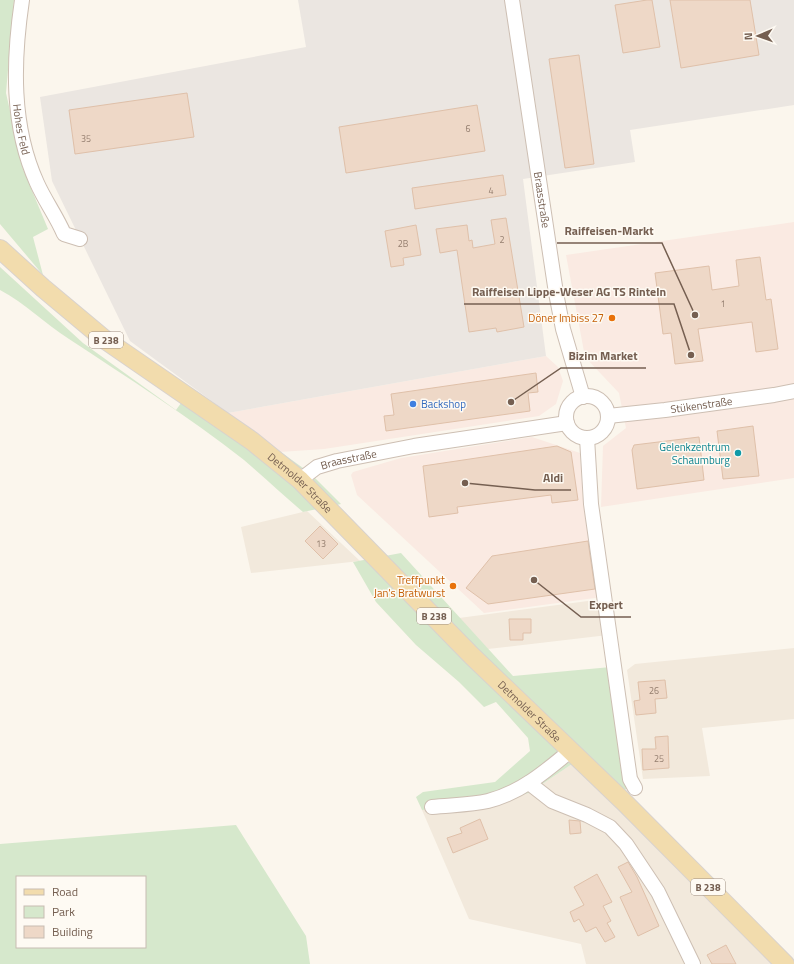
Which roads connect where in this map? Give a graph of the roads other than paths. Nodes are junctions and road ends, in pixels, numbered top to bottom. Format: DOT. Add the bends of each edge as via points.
graph roads {
  1 [pos="22,0"];
  2 [pos="512,0"];
  3 [pos="80,239"];
  4 [pos="0,249"];
  5 [pos="794,391"];
  6 [pos="583,397"];
  7 [pos="608,416"];
  8 [pos="567,423"];
  9 [pos="587,438"];
  10 [pos="300,480"];
  11 [pos="570,751"];
  12 [pos="529,783"];
  13 [pos="635,788"];
  14 [pos="432,807"];
  15 [pos="693,964"];
  16 [pos="785,964"];
  1 -- 3 [label="street, Hohes Feld" via="16,40 16,85 22,134 37,183 64,234"];
  2 -- 6 [label="street, Braasstraße" via="556,293"];
  4 -- 10 [label="main road, Detmolder Straße / B 238" via="104,339 252,441"];
  5 -- 7 [label="street, Stükenstraße"];
  6 -- 7 [label="street" via="597,399 602,403"];
  6 -- 8 [label="street" via="571,403"];
  7 -- 9 [label="street" via="600,434"];
  8 -- 9 [label="street" via="574,434"];
  8 -- 10 [label="street, Braasstraße" via="414,446 337,461 317,467"];
  9 -- 13 [label="street" via="595,531 630,779"];
  10 -- 11 [label="main road, Detmolder Straße / B 238" via="472,656"];
  11 -- 12 [label="street, Detmolder Straße"];
  11 -- 16 [label="main road, Detmolder Straße / B 238" via="623,800"];
  12 -- 14 [label="street, Detmolder Straße" via="487,801"];
  12 -- 15 [label="street" via="552,801 587,814 610,827 626,844 658,892"];
}
